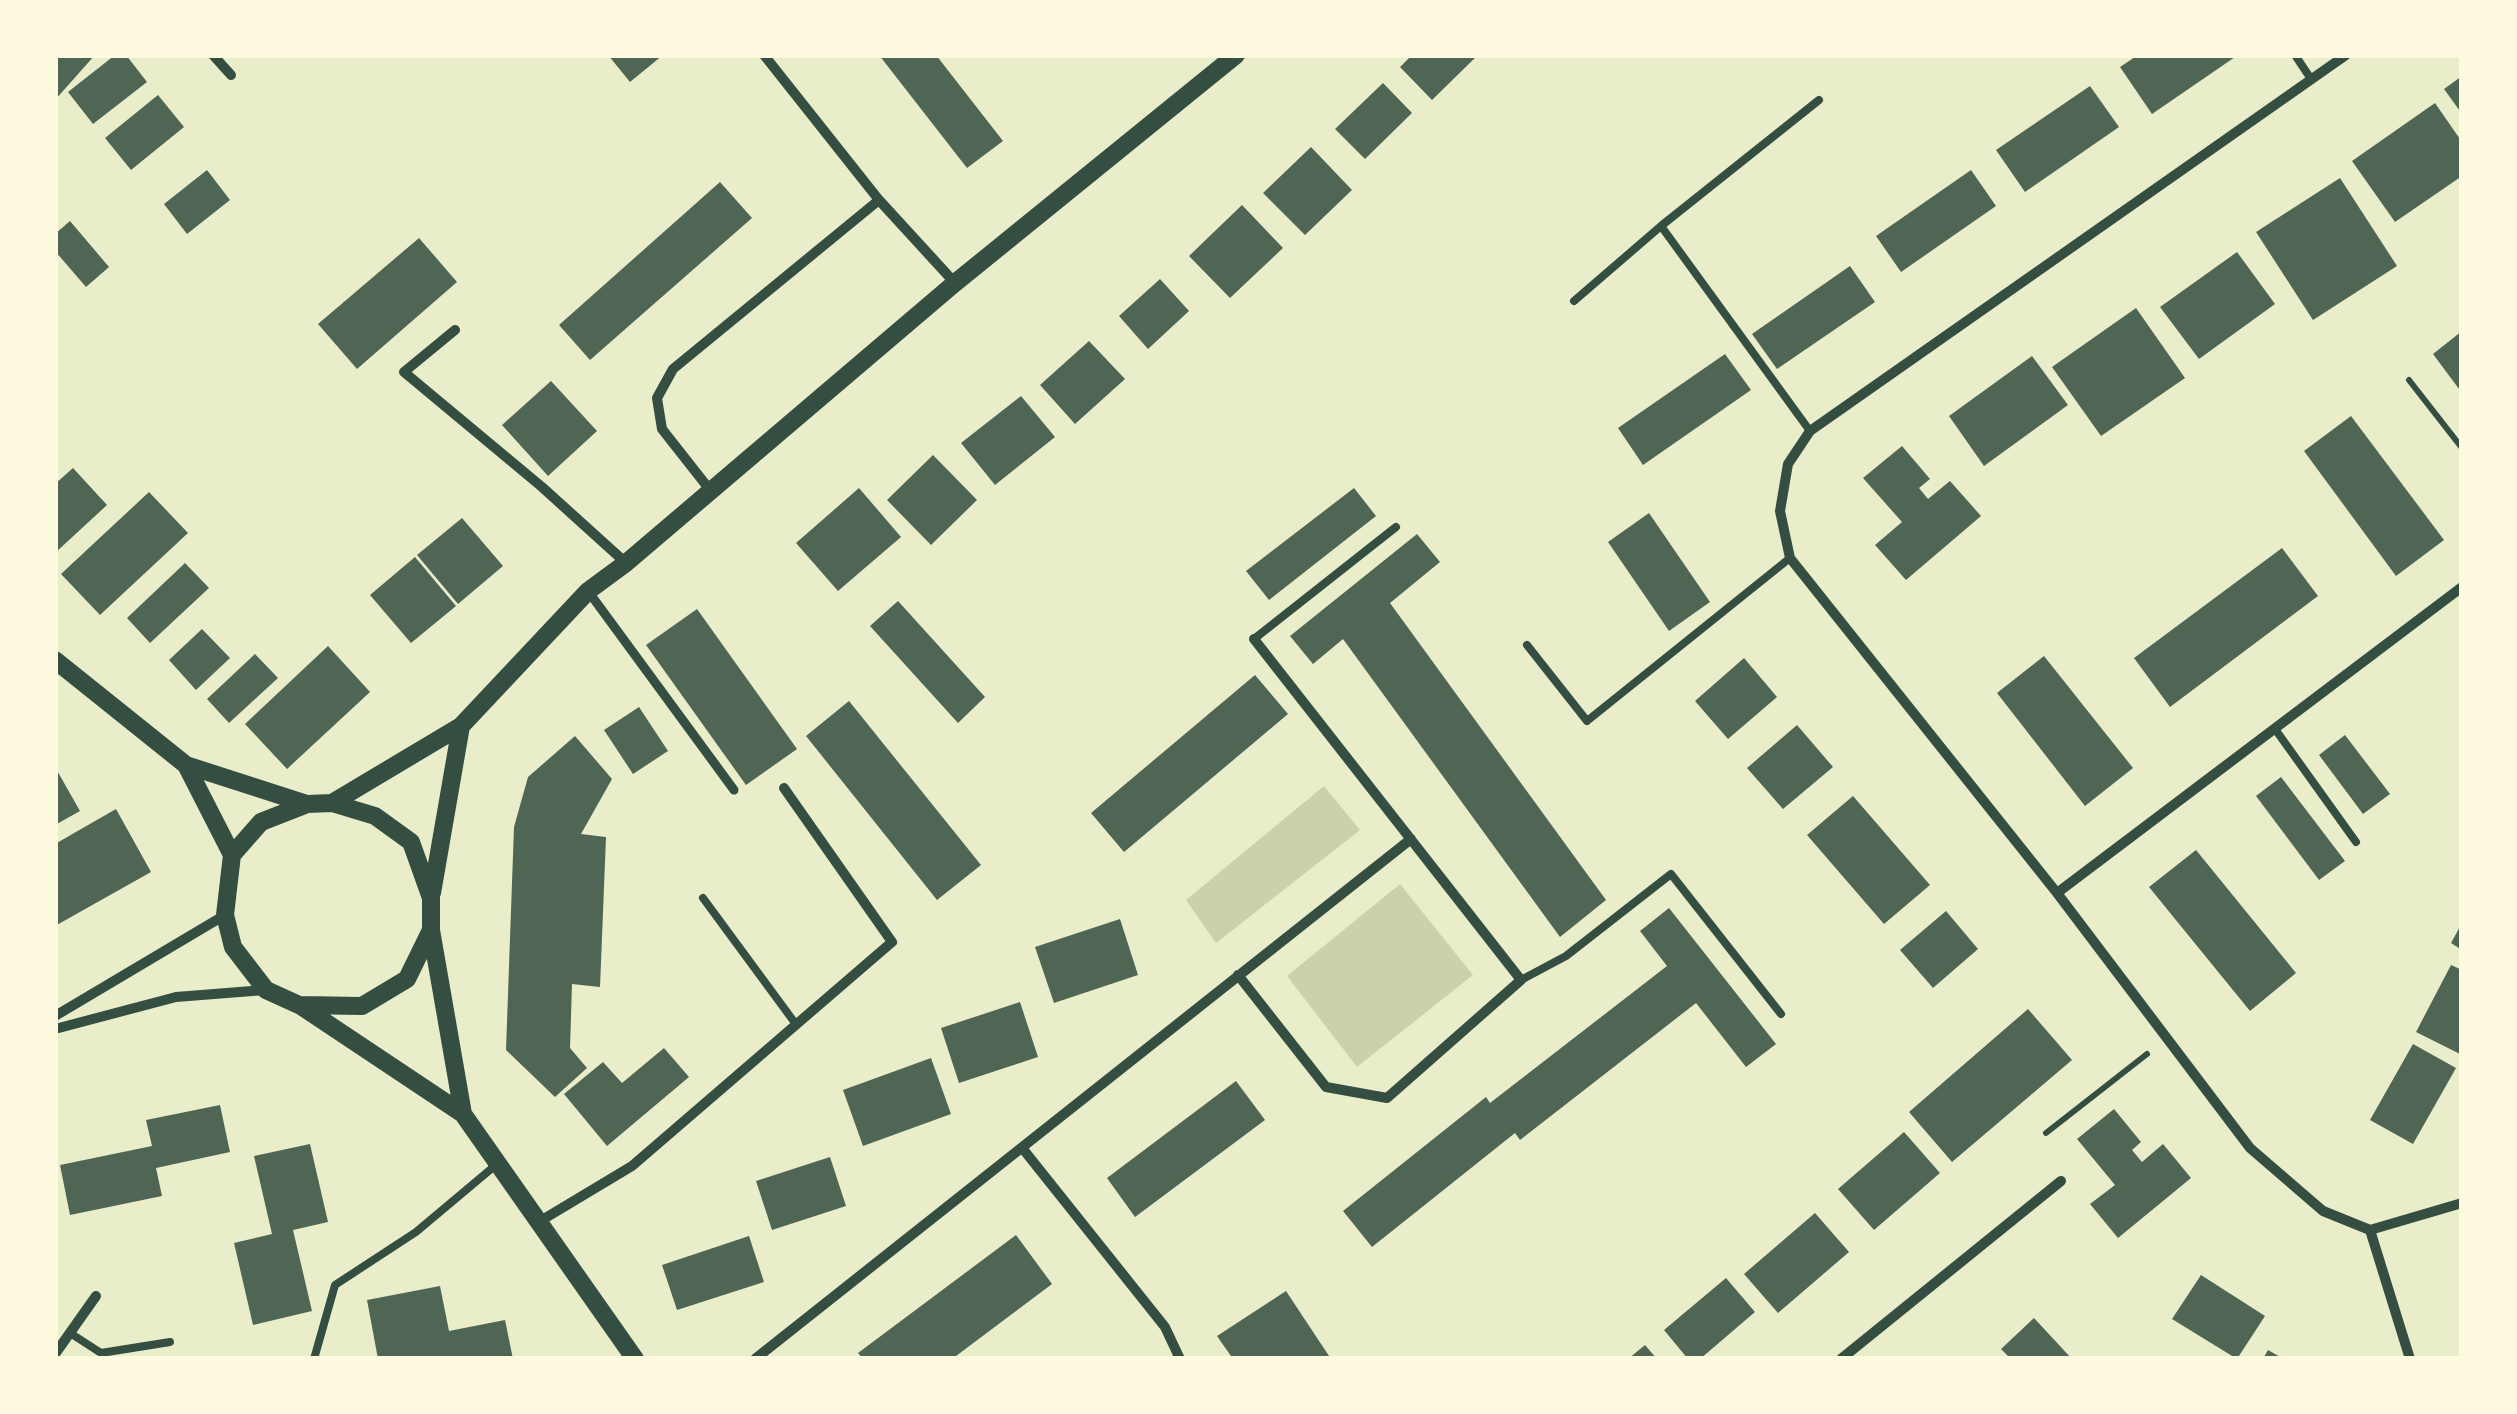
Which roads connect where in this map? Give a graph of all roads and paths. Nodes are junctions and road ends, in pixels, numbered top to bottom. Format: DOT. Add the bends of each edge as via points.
graph roads {
  1 [pos="214,55"];
  2 [pos="764,55"];
  3 [pos="1236,55"];
  4 [pos="2295,55"];
  5 [pos="2346,55"];
  6 [pos="232,76"];
  7 [pos="2311,80"];
  8 [pos="1819,100"];
  9 [pos="879,200"];
  10 [pos="1661,226"];
  11 [pos="955,283"];
  12 [pos="1574,301"];
  13 [pos="455,330"];
  14 [pos="2409,380"];
  15 [pos="1810,431"];
  16 [pos="2462,448"];
  17 [pos="710,490"];
  18 [pos="1396,527"];
  19 [pos="1790,558"];
  20 [pos="626,563"];
  21 [pos="2462,587"];
  22 [pos="588,592"];
  23 [pos="1254,639"];
  24 [pos="1527,646"];
  25 [pos="55,660"];
  26 [pos="460,726"];
  27 [pos="2274,729"];
  28 [pos="186,765"];
  29 [pos="784,788"];
  30 [pos="734,790"];
  31 [pos="332,802"];
  32 [pos="307,804"];
  33 [pos="1411,839"];
  34 [pos="2356,842"];
  35 [pos="232,855"];
  36 [pos="2058,893"];
  37 [pos="430,898"];
  38 [pos="703,898"];
  39 [pos="225,915"];
  40 [pos="431,930"];
  41 [pos="1238,975"];
  42 [pos="1521,980"];
  43 [pos="266,990"];
  44 [pos="298,1005"];
  45 [pos="1780,1014"];
  46 [pos="55,1016"];
  47 [pos="795,1023"];
  48 [pos="55,1029"];
  49 [pos="2144,1057"];
  50 [pos="463,1114"];
  51 [pos="2046,1133"];
  52 [pos="1023,1149"];
  53 [pos="497,1164"];
  54 [pos="2061,1180"];
  55 [pos="2462,1203"];
  56 [pos="537,1223"];
  57 [pos="2370,1230"];
  58 [pos="96,1296"];
  59 [pos="70,1333"];
  60 [pos="170,1342"];
  61 [pos="55,1354"];
  62 [pos="314,1359"];
  63 [pos="635,1359"];
  64 [pos="755,1359"];
  65 [pos="1180,1359"];
  66 [pos="1841,1359"];
  67 [pos="2410,1359"];
  1 -- 6 [label="street"];
  2 -- 9 [label="street"];
  3 -- 11 [label="street"];
  4 -- 7 [label="lane"];
  5 -- 7 [label="street"];
  7 -- 15 [label="street"];
  8 -- 10 [label="lane"];
  9 -- 11 [label="street"];
  9 -- 17 [label="street" via="673,369 657,398 662,429"];
  10 -- 12 [label="lane"];
  10 -- 15 [label="lane"];
  11 -- 17 [label="street"];
  13 -- 20 [label="street" via="404,372"];
  14 -- 16 [label="path"];
  15 -- 19 [label="street" via="1788,464 1780,511"];
  17 -- 20 [label="street"];
  18 -- 23 [label="lane"];
  19 -- 24 [label="lane" via="1587,721"];
  19 -- 36 [label="street"];
  20 -- 22 [label="street"];
  21 -- 27 [label="street"];
  22 -- 26 [label="street"];
  22 -- 30 [label="street"];
  23 -- 33 [label="street"];
  25 -- 28 [label="street"];
  26 -- 31 [label="street"];
  26 -- 37 [label="street"];
  27 -- 34 [label="lane"];
  27 -- 36 [label="street"];
  28 -- 32 [label="street"];
  28 -- 35 [label="street"];
  29 -- 47 [label="street" via="892,942"];
  31 -- 32 [label="street"];
  31 -- 37 [label="street" via="376,816 411,842"];
  32 -- 35 [label="street" via="261,822"];
  33 -- 41 [label="street"];
  33 -- 42 [label="street"];
  35 -- 39 [label="street"];
  36 -- 57 [label="street" via="2250,1148 2323,1210"];
  37 -- 40 [label="street"];
  38 -- 47 [label="lane"];
  39 -- 43 [label="street" via="233,947"];
  39 -- 46 [label="street"];
  40 -- 44 [label="street" via="407,979 362,1006"];
  40 -- 50 [label="street"];
  41 -- 42 [label="street" via="1326,1087 1386,1098"];
  41 -- 52 [label="street"];
  42 -- 45 [label="lane" via="1566,956 1671,874"];
  43 -- 44 [label="street"];
  43 -- 48 [label="street" via="176,997"];
  44 -- 50 [label="street"];
  47 -- 56 [label="street" via="632,1166"];
  49 -- 51 [label="path"];
  50 -- 53 [label="street"];
  52 -- 64 [label="street"];
  52 -- 65 [label="street" via="1165,1328"];
  53 -- 56 [label="street"];
  53 -- 62 [label="lane" via="416,1232 335,1285"];
  54 -- 66 [label="street"];
  55 -- 57 [label="street"];
  56 -- 63 [label="street"];
  57 -- 67 [label="street"];
  58 -- 59 [label="street"];
  59 -- 60 [label="lane" via="101,1353"];
  59 -- 61 [label="street"];
}
